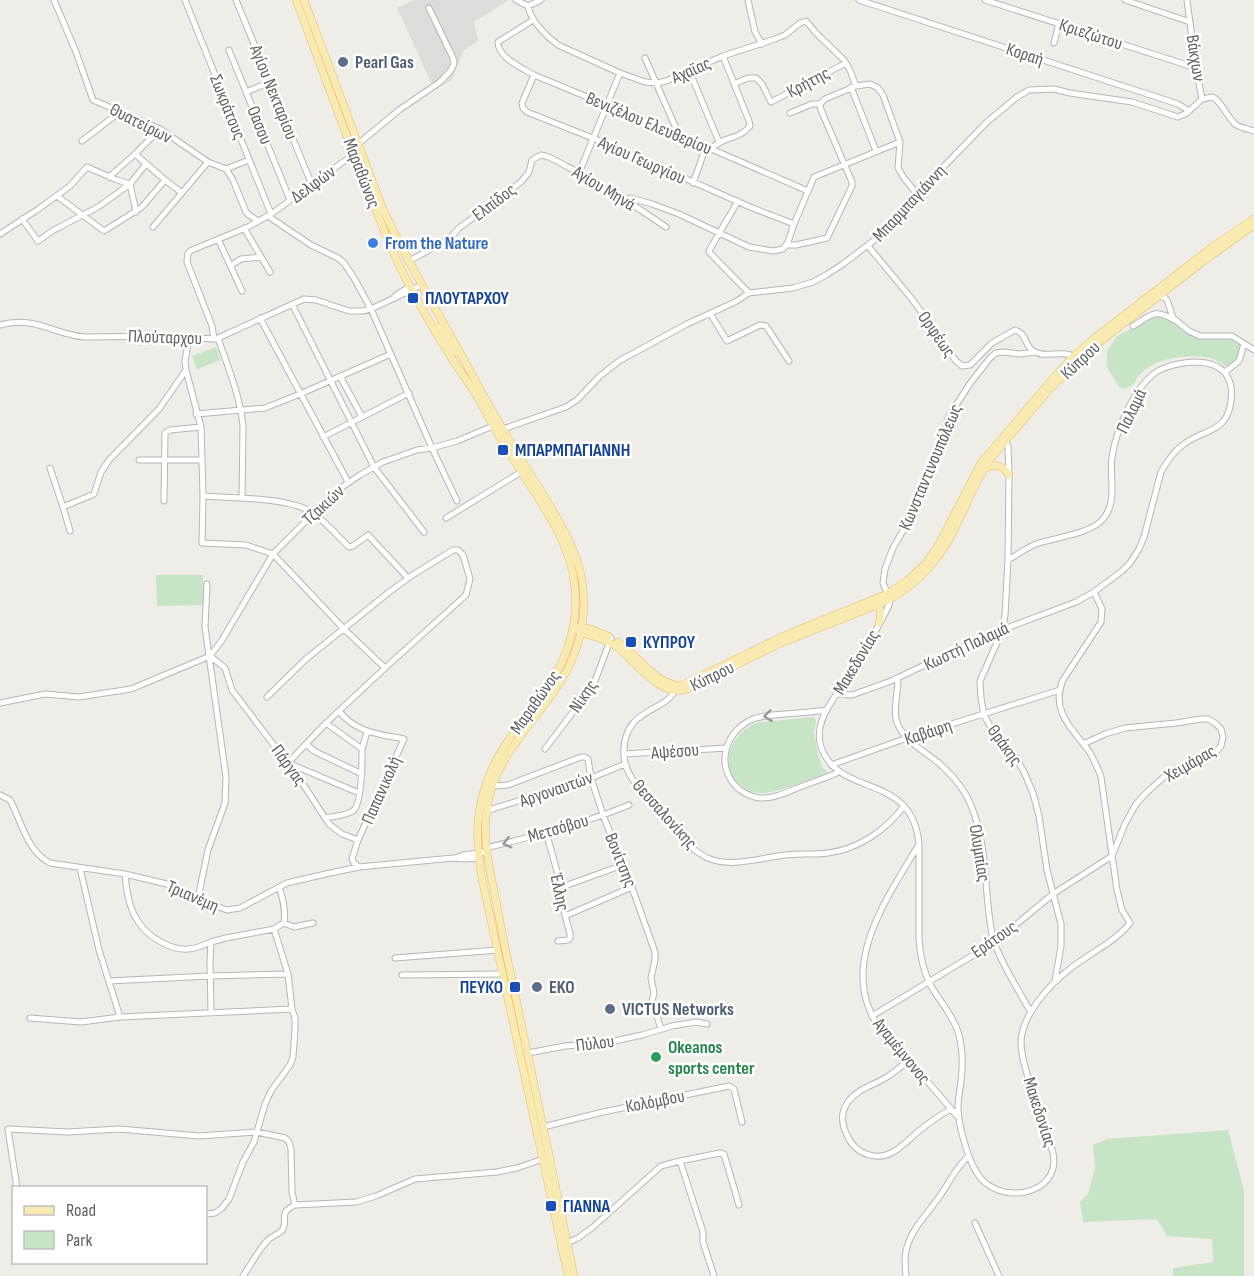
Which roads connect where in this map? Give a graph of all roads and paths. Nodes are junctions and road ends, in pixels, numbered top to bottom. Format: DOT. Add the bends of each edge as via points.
graph roads {
  1 [pos="54,0"];
  2 [pos="184,0"];
  3 [pos="236,0"];
  4 [pos="296,0"];
  5 [pos="304,0"];
  6 [pos="516,0"];
  7 [pos="541,0"];
  8 [pos="748,0"];
  9 [pos="859,0"];
  10 [pos="985,0"];
  11 [pos="1125,0"];
  12 [pos="1187,0"];
  13 [pos="526,5"];
  14 [pos="429,8"];
  15 [pos="533,20"];
  16 [pos="1190,22"];
  17 [pos="1059,24"];
  18 [pos="1054,43"];
  19 [pos="762,44"];
  20 [pos="229,50"];
  21 [pos="723,56"];
  22 [pos="645,58"];
  23 [pos="846,63"];
  24 [pos="1196,68"];
  25 [pos="689,70"];
  26 [pos="620,73"];
  27 [pos="534,75"];
  28 [pos="270,82"];
  29 [pos="657,83"];
  30 [pos="734,84"];
  31 [pos="853,86"];
  32 [pos="246,92"];
  33 [pos="1202,99"];
  34 [pos="820,104"];
  35 [pos="606,105"];
  36 [pos="121,111"];
  37 [pos="1189,111"];
  38 [pos="790,113"];
  39 [pos="160,129"];
  40 [pos="1254,131"];
  41 [pos="679,135"];
  42 [pos="593,139"];
  43 [pos="82,141"];
  44 [pos="719,142"];
  45 [pos="900,142"];
  46 [pos="358,144"];
  47 [pos="709,148"];
  48 [pos="876,151"];
  49 [pos="135,154"];
  50 [pos="354,154"];
  51 [pos="538,155"];
  52 [pos="249,160"];
  53 [pos="208,162"];
  54 [pos="146,164"];
  55 [pos="844,164"];
  56 [pos="226,169"];
  57 [pos="579,172"];
  58 [pos="109,177"];
  59 [pos="165,180"];
  60 [pos="693,183"];
  61 [pos="130,184"];
  62 [pos="312,184"];
  63 [pos="808,191"];
  64 [pos="182,193"];
  65 [pos="917,194"];
  66 [pos="57,196"];
  67 [pos="290,200"];
  68 [pos="624,200"];
  69 [pos="738,201"];
  70 [pos="136,212"];
  71 [pos="82,215"];
  72 [pos="269,215"];
  73 [pos="22,219"];
  74 [pos="1254,219"];
  75 [pos="258,221"];
  76 [pos="794,224"];
  77 [pos="1254,225"];
  78 [pos="153,227"];
  79 [pos="666,227"];
  80 [pos="244,228"];
  81 [pos="720,232"];
  82 [pos="0,234"];
  83 [pos="218,239"];
  84 [pos="786,246"];
  85 [pos="868,246"];
  86 [pos="261,257"];
  87 [pos="409,261"];
  88 [pos="230,266"];
  89 [pos="270,272"];
  90 [pos="415,287"];
  91 [pos="242,291"];
  92 [pos="749,293"];
  93 [pos="1157,297"];
  94 [pos="292,304"];
  95 [pos="371,309"];
  96 [pos="710,313"];
  97 [pos="260,318"];
  98 [pos="1175,321"];
  99 [pos="0,325"];
  100 [pos="1133,326"];
  101 [pos="189,338"];
  102 [pos="216,339"];
  103 [pos="1244,344"];
  104 [pos="1254,350"];
  105 [pos="1035,352"];
  106 [pos="392,354"];
  107 [pos="1076,358"];
  108 [pos="789,361"];
  109 [pos="186,370"];
  110 [pos="1225,372"];
  111 [pos="340,376"];
  112 [pos="330,380"];
  113 [pos="409,393"];
  114 [pos="300,394"];
  115 [pos="241,410"];
  116 [pos="196,414"];
  117 [pos="362,417"];
  118 [pos="351,423"];
  119 [pos="494,426"];
  120 [pos="201,427"];
  121 [pos="503,429"];
  122 [pos="324,437"];
  123 [pos="1004,439"];
  124 [pos="432,448"];
  125 [pos="139,460"];
  126 [pos="165,460"];
  127 [pos="202,460"];
  128 [pos="374,467"];
  129 [pos="50,468"];
  130 [pos="982,471"];
  131 [pos="521,472"];
  132 [pos="1009,475"];
  133 [pos="348,482"];
  134 [pos="203,496"];
  135 [pos="242,498"];
  136 [pos="164,501"];
  137 [pos="457,501"];
  138 [pos="63,507"];
  139 [pos="314,513"];
  140 [pos="446,518"];
  141 [pos="70,531"];
  142 [pos="424,532"];
  143 [pos="273,554"];
  144 [pos="1008,560"];
  145 [pos="408,578"];
  146 [pos="207,584"];
  147 [pos="1094,592"];
  148 [pos="888,596"];
  149 [pos="871,607"];
  150 [pos="879,623"];
  151 [pos="344,628"];
  152 [pos="578,629"];
  153 [pos="1003,629"];
  154 [pos="611,640"];
  155 [pos="210,656"];
  156 [pos="385,668"];
  157 [pos="898,678"];
  158 [pos="675,688"];
  159 [pos="1060,690"];
  160 [pos="837,694"];
  161 [pos="267,697"];
  162 [pos="0,703"];
  163 [pos="826,710"];
  164 [pos="339,711"];
  165 [pos="984,715"];
  166 [pos="326,723"];
  167 [pos="367,732"];
  168 [pos="907,738"];
  169 [pos="306,744"];
  170 [pos="1083,744"];
  171 [pos="727,748"];
  172 [pos="362,749"];
  173 [pos="544,749"];
  174 [pos="624,754"];
  175 [pos="288,763"];
  176 [pos="625,764"];
  177 [pos="831,765"];
  178 [pos="839,772"];
  179 [pos="362,774"];
  180 [pos="591,778"];
  181 [pos="492,786"];
  182 [pos="359,793"];
  183 [pos="0,795"];
  184 [pos="629,805"];
  185 [pos="904,806"];
  186 [pos="486,811"];
  187 [pos="603,815"];
  188 [pos="325,818"];
  189 [pos="546,832"];
  190 [pos="358,840"];
  191 [pos="919,844"];
  192 [pos="487,852"];
  193 [pos="478,856"];
  194 [pos="1112,856"];
  195 [pos="623,865"];
  196 [pos="359,867"];
  197 [pos="80,868"];
  198 [pos="124,874"];
  199 [pos="279,887"];
  200 [pos="632,887"];
  201 [pos="559,888"];
  202 [pos="1053,894"];
  203 [pos="198,898"];
  204 [pos="565,916"];
  205 [pos="284,923"];
  206 [pos="313,923"];
  207 [pos="274,929"];
  208 [pos="558,940"];
  209 [pos="211,942"];
  210 [pos="994,942"];
  211 [pos="498,950"];
  212 [pos="394,958"];
  213 [pos="504,974"];
  214 [pos="288,975"];
  215 [pos="402,975"];
  216 [pos="210,976"];
  217 [pos="110,981"];
  218 [pos="929,982"];
  219 [pos="1054,982"];
  220 [pos="292,1009"];
  221 [pos="211,1012"];
  222 [pos="1031,1012"];
  223 [pos="872,1016"];
  224 [pos="120,1017"];
  225 [pos="30,1018"];
  226 [pos="707,1024"];
  227 [pos="661,1029"];
  228 [pos="528,1053"];
  229 [pos="909,1060"];
  230 [pos="951,1108"];
  231 [pos="959,1118"];
  232 [pos="742,1122"];
  233 [pos="543,1127"];
  234 [pos="256,1132"];
  235 [pos="969,1156"];
  236 [pos="543,1160"];
  237 [pos="680,1161"];
  238 [pos="17,1186"];
  239 [pos="295,1205"];
  240 [pos="739,1205"];
  241 [pos="207,1214"];
  242 [pos="975,1223"];
  243 [pos="567,1243"];
  244 [pos="243,1276"];
  245 [pos="568,1276"];
  246 [pos="574,1276"];
  247 [pos="714,1276"];
  248 [pos="906,1276"];
  249 [pos="999,1276"];
  1 -- 36 [label="street, Θυατείρων" via="93,100"];
  2 -- 52 [label="street, Σωκράτους"];
  3 -- 28 [label="street, Αγίου Νεκταρίου"];
  4 -- 50 [label="main road, Μαραθώνος"];
  5 -- 46 [label="main road, Μαραθώνος"];
  6 -- 13 [label="street"];
  7 -- 13 [label="street"];
  8 -- 19 [label="street" via="755,32"];
  9 -- 37 [label="street, Κοραή" via="1178,104"];
  10 -- 17 [label="street, Κριεζώτου"];
  11 -- 16 [label="street"];
  12 -- 16 [label="street, Βάκχων"];
  13 -- 15 [label="street, Αχαϊας"];
  14 -- 46 [label="street" via="454,60 451,70"];
  15 -- 26 [label="street, Αχαϊας" via="558,45"];
  15 -- 27 [label="street, Βενιζέλου Ελευθερίου" via="500,39 498,46 505,56"];
  16 -- 24 [label="street, Βάκχων"];
  17 -- 18 [label="street"];
  17 -- 24 [label="street, Κριεζώτου"];
  19 -- 21 [label="street, Αχαϊας"];
  19 -- 23 [label="street, Αχαϊας" via="806,21"];
  20 -- 32 [label="street, Οασου"];
  21 -- 25 [label="street, Αχαϊας"];
  21 -- 30 [label="street"];
  22 -- 29 [label="street"];
  23 -- 30 [label="street, Κρήτης" via="771,102 756,78"];
  23 -- 31 [label="street"];
  24 -- 33 [label="street, Βάκχων"];
  25 -- 29 [label="street, Αχαϊας"];
  25 -- 44 [label="street"];
  26 -- 29 [label="street, Αχαϊας"];
  26 -- 35 [label="street"];
  27 -- 35 [label="street, Βενιζέλου Ελευθερίου"];
  27 -- 42 [label="street, Αγίου Γεωργίου" via="523,100 525,110"];
  28 -- 32 [label="street"];
  28 -- 62 [label="street, Αγίου Νεκταρίου"];
  29 -- 41 [label="street"];
  30 -- 44 [label="street" via="750,126"];
  31 -- 34 [label="street"];
  31 -- 45 [label="street" via="870,84 881,91"];
  31 -- 48 [label="street"];
  32 -- 67 [label="street, Οασου"];
  33 -- 37 [label="street, Βάκχων"];
  33 -- 40 [label="street" via="1218,100 1235,123"];
  34 -- 38 [label="street"];
  34 -- 55 [label="street"];
  35 -- 41 [label="street, Βενιζέλου Ελευθερίου"];
  35 -- 42 [label="street"];
  36 -- 39 [label="street, Θυατείρων"];
  36 -- 43 [label="street"];
  37 -- 65 [label="street, Μπαρμπαγιάννη" via="1178,117 1132,102 1054,89 1029,90 987,122"];
  39 -- 49 [label="street"];
  39 -- 53 [label="street, Θυατείρων"];
  41 -- 47 [label="street, Βενιζέλου Ελευθερίου"];
  42 -- 57 [label="street"];
  42 -- 60 [label="street, Αγίου Γεωργίου"];
  44 -- 47 [label="street"];
  45 -- 48 [label="street"];
  45 -- 65 [label="street" via="898,168"];
  46 -- 87 [label="main road, Μαραθώνος" via="382,207"];
  47 -- 60 [label="street"];
  47 -- 63 [label="street, Βενιζέλου Ελευθερίου"];
  48 -- 55 [label="street"];
  49 -- 54 [label="street"];
  49 -- 58 [label="street"];
  50 -- 62 [label="street, Δελφών"];
  50 -- 90 [label="main road, Μαραθώνος" via="387,240"];
  51 -- 57 [label="street, Αγίου Μηνά" via="546,155"];
  51 -- 87 [label="street, Ελπίδος" via="521,182 452,236"];
  52 -- 56 [label="street"];
  52 -- 72 [label="street, Σωκράτους"];
  53 -- 56 [label="street, Θυατείρων"];
  53 -- 64 [label="street"];
  54 -- 59 [label="street"];
  54 -- 61 [label="street"];
  55 -- 63 [label="street" via="816,176"];
  55 -- 84 [label="street" via="852,186 828,237"];
  56 -- 75 [label="street" via="246,212"];
  57 -- 68 [label="street, Αγίου Μηνά"];
  58 -- 61 [label="street"];
  58 -- 66 [label="street" via="87,167"];
  59 -- 64 [label="street"];
  59 -- 70 [label="street"];
  60 -- 69 [label="street, Αγίου Γεωργίου"];
  61 -- 70 [label="street"];
  61 -- 71 [label="street"];
  62 -- 67 [label="street, Δελφών"];
  63 -- 76 [label="street"];
  64 -- 78 [label="street"];
  65 -- 85 [label="street, Μπαρμπαγιάννη"];
  66 -- 71 [label="street"];
  66 -- 73 [label="street"];
  67 -- 72 [label="street, Δελφών"];
  68 -- 79 [label="street, Αγίου Μηνά"];
  68 -- 81 [label="street" via="637,198"];
  69 -- 76 [label="street, Αγίου Γεωργίου"];
  69 -- 81 [label="street"];
  70 -- 71 [label="street" via="104,231"];
  71 -- 73 [label="street" via="38,241"];
  72 -- 75 [label="street, Δελφών"];
  72 -- 95 [label="street" via="344,263"];
  73 -- 82 [label="street"];
  74 -- 107 [label="main road, Κύπρου" via="1096,337"];
  75 -- 80 [label="street, Δελφών"];
  76 -- 84 [label="street"];
  77 -- 93 [label="main road, Κύπρου"];
  80 -- 83 [label="street, Δελφών"];
  80 -- 86 [label="street"];
  81 -- 84 [label="street" via="762,250 776,251"];
  81 -- 92 [label="street" via="709,252"];
  83 -- 88 [label="street"];
  83 -- 102 [label="street, Δελφών" via="192,250 187,259"];
  85 -- 92 [label="street, Μπαρμπαγιάννη" via="813,282"];
  85 -- 105 [label="street, Ορφέως" via="962,366 970,365 992,343 1013,330 1022,333"];
  86 -- 88 [label="street"];
  86 -- 89 [label="street"];
  87 -- 90 [label="main road, Μαραθώνος"];
  88 -- 91 [label="street"];
  90 -- 95 [label="street, Πλούταρχου"];
  90 -- 119 [label="main road, Μαραθώνος" via="446,349"];
  90 -- 121 [label="main road, Μαραθώνος"];
  92 -- 96 [label="street, Μπαρμπαγιάννη"];
  93 -- 98 [label="street" via="1167,300"];
  93 -- 107 [label="main road, Κύπρου"];
  94 -- 95 [label="street, Πλούταρχου" via="310,299 352,311"];
  94 -- 97 [label="street, Πλούταρχου"];
  94 -- 112 [label="street"];
  95 -- 106 [label="street"];
  96 -- 108 [label="street" via="727,340 766,326"];
  96 -- 121 [label="street, Μπαρμπαγιάννη" via="619,362 566,407"];
  97 -- 102 [label="street, Πλούταρχου"];
  97 -- 114 [label="street"];
  98 -- 100 [label="street" via="1160,313"];
  98 -- 103 [label="street" via="1195,334 1232,336"];
  99 -- 101 [label="street, Πλούταρχου" via="25,321 84,337"];
  101 -- 102 [label="street, Πλούταρχου"];
  101 -- 109 [label="street"];
  102 -- 115 [label="street, Δελφών"];
  103 -- 104 [label="street"];
  103 -- 110 [label="street" via="1239,361"];
  105 -- 107 [label="street" via="1067,353"];
  105 -- 148 [label="street, Κωνσταντινουπόλεως" via="996,353 959,399 949,416 916,508 885,569 883,582"];
  106 -- 111 [label="street"];
  106 -- 113 [label="street"];
  107 -- 123 [label="main road, Κύπρου" via="1044,388"];
  109 -- 116 [label="street"];
  109 -- 138 [label="street" via="159,409 109,460 94,494"];
  110 -- 144 [label="street, Παλαμά" via="1203,362 1185,363 1168,366 1148,379 1132,401 1119,431 1112,458 1110,505 1100,523 1036,544"];
  110 -- 147 [label="street" via="1232,393 1227,417 1218,427 1188,441 1172,455 1161,472 1139,549 1122,571"];
  111 -- 112 [label="street"];
  111 -- 117 [label="street"];
  112 -- 114 [label="street"];
  112 -- 118 [label="street"];
  113 -- 117 [label="street"];
  113 -- 124 [label="street"];
  114 -- 115 [label="street" via="265,408"];
  114 -- 122 [label="street"];
  115 -- 116 [label="street"];
  115 -- 135 [label="street, Δελφών"];
  116 -- 120 [label="street"];
  117 -- 118 [label="street"];
  118 -- 122 [label="street"];
  118 -- 128 [label="street"];
  119 -- 124 [label="street, Τζακιών"];
  119 -- 131 [label="main road, Μαραθώνος"];
  120 -- 126 [label="street" via="166,431"];
  120 -- 127 [label="street"];
  121 -- 152 [label="main road, Μαραθώνος" via="572,546 583,586 584,606"];
  122 -- 133 [label="street"];
  123 -- 130 [label="main road, Κύπρου"];
  123 -- 132 [label="street, Θράκης"];
  123 -- 148 [label="main road, Κύπρου" via="978,467 932,555"];
  124 -- 128 [label="street, Τζακιών"];
  124 -- 137 [label="street"];
  125 -- 126 [label="street"];
  126 -- 127 [label="street"];
  126 -- 136 [label="street"];
  127 -- 134 [label="street"];
  128 -- 133 [label="street, Τζακιών"];
  128 -- 142 [label="street"];
  129 -- 138 [label="street"];
  130 -- 132 [label="main road" via="996,464"];
  130 -- 148 [label="main road, Κύπρου" via="940,554 902,591"];
  131 -- 140 [label="street"];
  131 -- 152 [label="main road, Μαραθώνος" via="555,525 568,555"];
  132 -- 144 [label="street, Θράκης"];
  133 -- 139 [label="street, Τζακιών"];
  134 -- 135 [label="street"];
  134 -- 143 [label="street" via="202,543 246,545"];
  135 -- 139 [label="street" via="291,503"];
  138 -- 141 [label="street"];
  139 -- 143 [label="street, Τζακιών"];
  139 -- 145 [label="street" via="349,547 368,535"];
  143 -- 151 [label="street"];
  143 -- 155 [label="street, Τζακιών"];
  144 -- 153 [label="street, Θράκης"];
  145 -- 151 [label="street"];
  145 -- 156 [label="street" via="457,549 463,555 470,579 465,596"];
  146 -- 155 [label="street" via="205,627"];
  147 -- 153 [label="street, Κωστή Παλαμά"];
  147 -- 159 [label="street" via="1102,609 1101,622"];
  148 -- 149 [label="main road, Κύπρου"];
  148 -- 150 [label="street, Μακεδονίας" via="890,603"];
  148 -- 158 [label="main road, Κύπρου" via="786,635"];
  149 -- 150 [label="main road" via="881,610"];
  149 -- 158 [label="main road, Κύπρου" via="766,650 683,690"];
  150 -- 160 [label="street, Μακεδονίας"];
  151 -- 156 [label="street"];
  151 -- 161 [label="street"];
  152 -- 154 [label="main road, Κύπρου"];
  152 -- 181 [label="main road, Μαραθώνος" via="576,651 566,671 509,751"];
  152 -- 193 [label="main road, Μαραθώνος" via="557,674 506,743 490,773 478,816"];
  153 -- 157 [label="street, Κωστή Παλαμά"];
  153 -- 165 [label="street, Θράκης" via="980,681"];
  154 -- 158 [label="main road, Κύπρου"];
  154 -- 173 [label="street, Νίκης" via="589,690"];
  155 -- 162 [label="street" via="131,689 80,697 45,694"];
  155 -- 175 [label="street, Πάργας" via="225,668 232,690"];
  155 -- 203 [label="street" via="226,793"];
  156 -- 164 [label="street"];
  157 -- 160 [label="street, Κωστή Παλαμά" via="852,695"];
  157 -- 168 [label="street, Ολυμπίας" via="896,717"];
  158 -- 174 [label="street, Θεσσαλονίκης" via="670,698 631,725"];
  159 -- 165 [label="street, Καβάφη"];
  159 -- 170 [label="street, Μακεδονίας" via="1063,716"];
  160 -- 163 [label="street, Μακεδονίας"];
  163 -- 171 [label="street, one-way" via="753,719 738,729"];
  163 -- 177 [label="street, Μακεδονίας" via="819,738"];
  164 -- 166 [label="street"];
  164 -- 167 [label="street"];
  165 -- 168 [label="street, Καβάφη"];
  165 -- 202 [label="street, Θράκης" via="1014,754 1033,793"];
  166 -- 169 [label="street"];
  166 -- 172 [label="street"];
  167 -- 172 [label="street"];
  167 -- 190 [label="street, Παπανικολή" via="404,739"];
  168 -- 177 [label="street, Καβάφη"];
  168 -- 210 [label="street, Ολυμπίας" via="952,775 970,804 978,827"];
  169 -- 175 [label="street"];
  169 -- 179 [label="street"];
  170 -- 194 [label="street, Μακεδονίας" via="1101,777"];
  170 -- 194 [label="street, Χειμάρας" via="1129,727 1201,718 1221,729 1221,746 1215,753 1179,767 1136,804"];
  171 -- 174 [label="street, Αψέσου"];
  171 -- 178 [label="street" via="725,764 729,778 742,791 757,798 776,796"];
  172 -- 179 [label="street"];
  174 -- 176 [label="street, Θεσσαλονίκης"];
  175 -- 182 [label="street"];
  175 -- 188 [label="street, Πάργας"];
  176 -- 180 [label="street, Αργοναυτών"];
  176 -- 185 [label="street, Θεσσαλονίκης" via="641,790 687,842 705,857 723,862 840,851 875,834"];
  177 -- 178 [label="street, Μακεδονίας"];
  178 -- 185 [label="street, Μακεδονίας" via="885,792"];
  179 -- 182 [label="street"];
  180 -- 181 [label="street, Βονίτσης" via="589,761 581,757 508,785"];
  180 -- 186 [label="street, Αργοναυτών"];
  180 -- 187 [label="street, Βονίτσης"];
  181 -- 186 [label="main road, Μαραθώνος"];
  182 -- 188 [label="street" via="353,811"];
  183 -- 197 [label="street, Τριανέμη" via="10,800 39,857"];
  184 -- 187 [label="street, Μετσόβου"];
  185 -- 191 [label="street, Μακεδονίας" via="914,820"];
  186 -- 192 [label="main road, Μαραθώνος"];
  187 -- 189 [label="street, Μετσόβου"];
  187 -- 195 [label="street, Βονίτσης"];
  188 -- 190 [label="street, Πάργας" via="336,830"];
  189 -- 192 [label="street, Μετσόβου, one-way"];
  189 -- 201 [label="street, Έλλης"];
  190 -- 196 [label="street" via="352,859"];
  191 -- 218 [label="street, Μακεδονίας" via="919,939"];
  191 -- 223 [label="street, Αγαμέμνονος" via="890,894 866,950 862,985"];
  192 -- 193 [label="street, Τριανέμη"];
  192 -- 228 [label="main road, Μαραθώνος"];
  193 -- 196 [label="street, Τριανέμη"];
  193 -- 211 [label="main road, Μαραθώνος"];
  194 -- 202 [label="street, Εράτους"];
  194 -- 219 [label="street, Μακεδονίας" via="1121,906 1130,923"];
  195 -- 200 [label="street, Βονίτσης"];
  195 -- 201 [label="street"];
  196 -- 199 [label="street, Τριανέμη"];
  197 -- 198 [label="street, Τριανέμη"];
  197 -- 217 [label="street"];
  198 -- 203 [label="street, Τριανέμη" via="171,885"];
  198 -- 209 [label="street" via="136,920 153,938 176,950"];
  199 -- 203 [label="street, Τριανέμη" via="240,908 226,910"];
  199 -- 205 [label="street"];
  200 -- 204 [label="street"];
  200 -- 227 [label="street, Βονίτσης" via="656,956 651,977 652,1001"];
  201 -- 204 [label="street, Έλλης"];
  202 -- 210 [label="street, Εράτους"];
  202 -- 219 [label="street, Θράκης" via="1062,931"];
  204 -- 208 [label="street, Έλλης" via="570,938"];
  205 -- 206 [label="street" via="294,927"];
  205 -- 207 [label="street"];
  207 -- 209 [label="street"];
  207 -- 214 [label="street"];
  209 -- 216 [label="street"];
  210 -- 218 [label="street, Εράτους"];
  210 -- 222 [label="street, Ολυμπίας"];
  211 -- 212 [label="street"];
  211 -- 213 [label="main road, Μαραθώνος"];
  213 -- 215 [label="street"];
  213 -- 236 [label="main road, Μαραθώνος"];
  214 -- 216 [label="street"];
  214 -- 220 [label="street"];
  216 -- 217 [label="street"];
  216 -- 221 [label="street"];
  217 -- 224 [label="street"];
  218 -- 223 [label="street, Εράτους"];
  218 -- 231 [label="street, Μακεδονίας" via="959,1035 963,1059"];
  219 -- 222 [label="street, Μακεδονίας"];
  220 -- 221 [label="street"];
  220 -- 234 [label="street" via="293,1057 271,1090"];
  221 -- 224 [label="street"];
  222 -- 235 [label="street, Μακεδονίας" via="1022,1036 1022,1052 1053,1153 1052,1172 1032,1190 1005,1193 985,1184"];
  223 -- 229 [label="street, Αγαμέμνονος"];
  224 -- 225 [label="street" via="81,1022"];
  226 -- 227 [label="street, Πύλου" via="696,1022"];
  227 -- 228 [label="street, Πύλου" via="605,1043"];
  228 -- 233 [label="main road, Μαραθώνος"];
  229 -- 230 [label="street, Αγαμέμνονος"];
  229 -- 230 [label="street" via="848,1101 843,1123 852,1144 866,1154 889,1154"];
  230 -- 231 [label="street, Αγαμέμνονος"];
  231 -- 235 [label="street, Μακεδονίας"];
  232 -- 233 [label="street, Κολόμβου" via="734,1089 729,1086"];
  233 -- 243 [label="main road, Μαραθώνος"];
  234 -- 238 [label="street" via="199,1136 119,1129 8,1129"];
  234 -- 239 [label="street" via="289,1142"];
  234 -- 241 [label="street" via="229,1198 222,1208"];
  235 -- 248 [label="street" via="908,1243"];
  236 -- 239 [label="street" via="489,1173 415,1179 356,1202"];
  236 -- 245 [label="main road, Μαραθώνος"];
  237 -- 240 [label="street" via="724,1154"];
  237 -- 243 [label="street" via="661,1166 593,1227"];
  237 -- 247 [label="street"];
  239 -- 244 [label="street" via="285,1213 283,1228 268,1240"];
  242 -- 249 [label="street"];
  243 -- 246 [label="main road, Μαραθώνος"];
}
